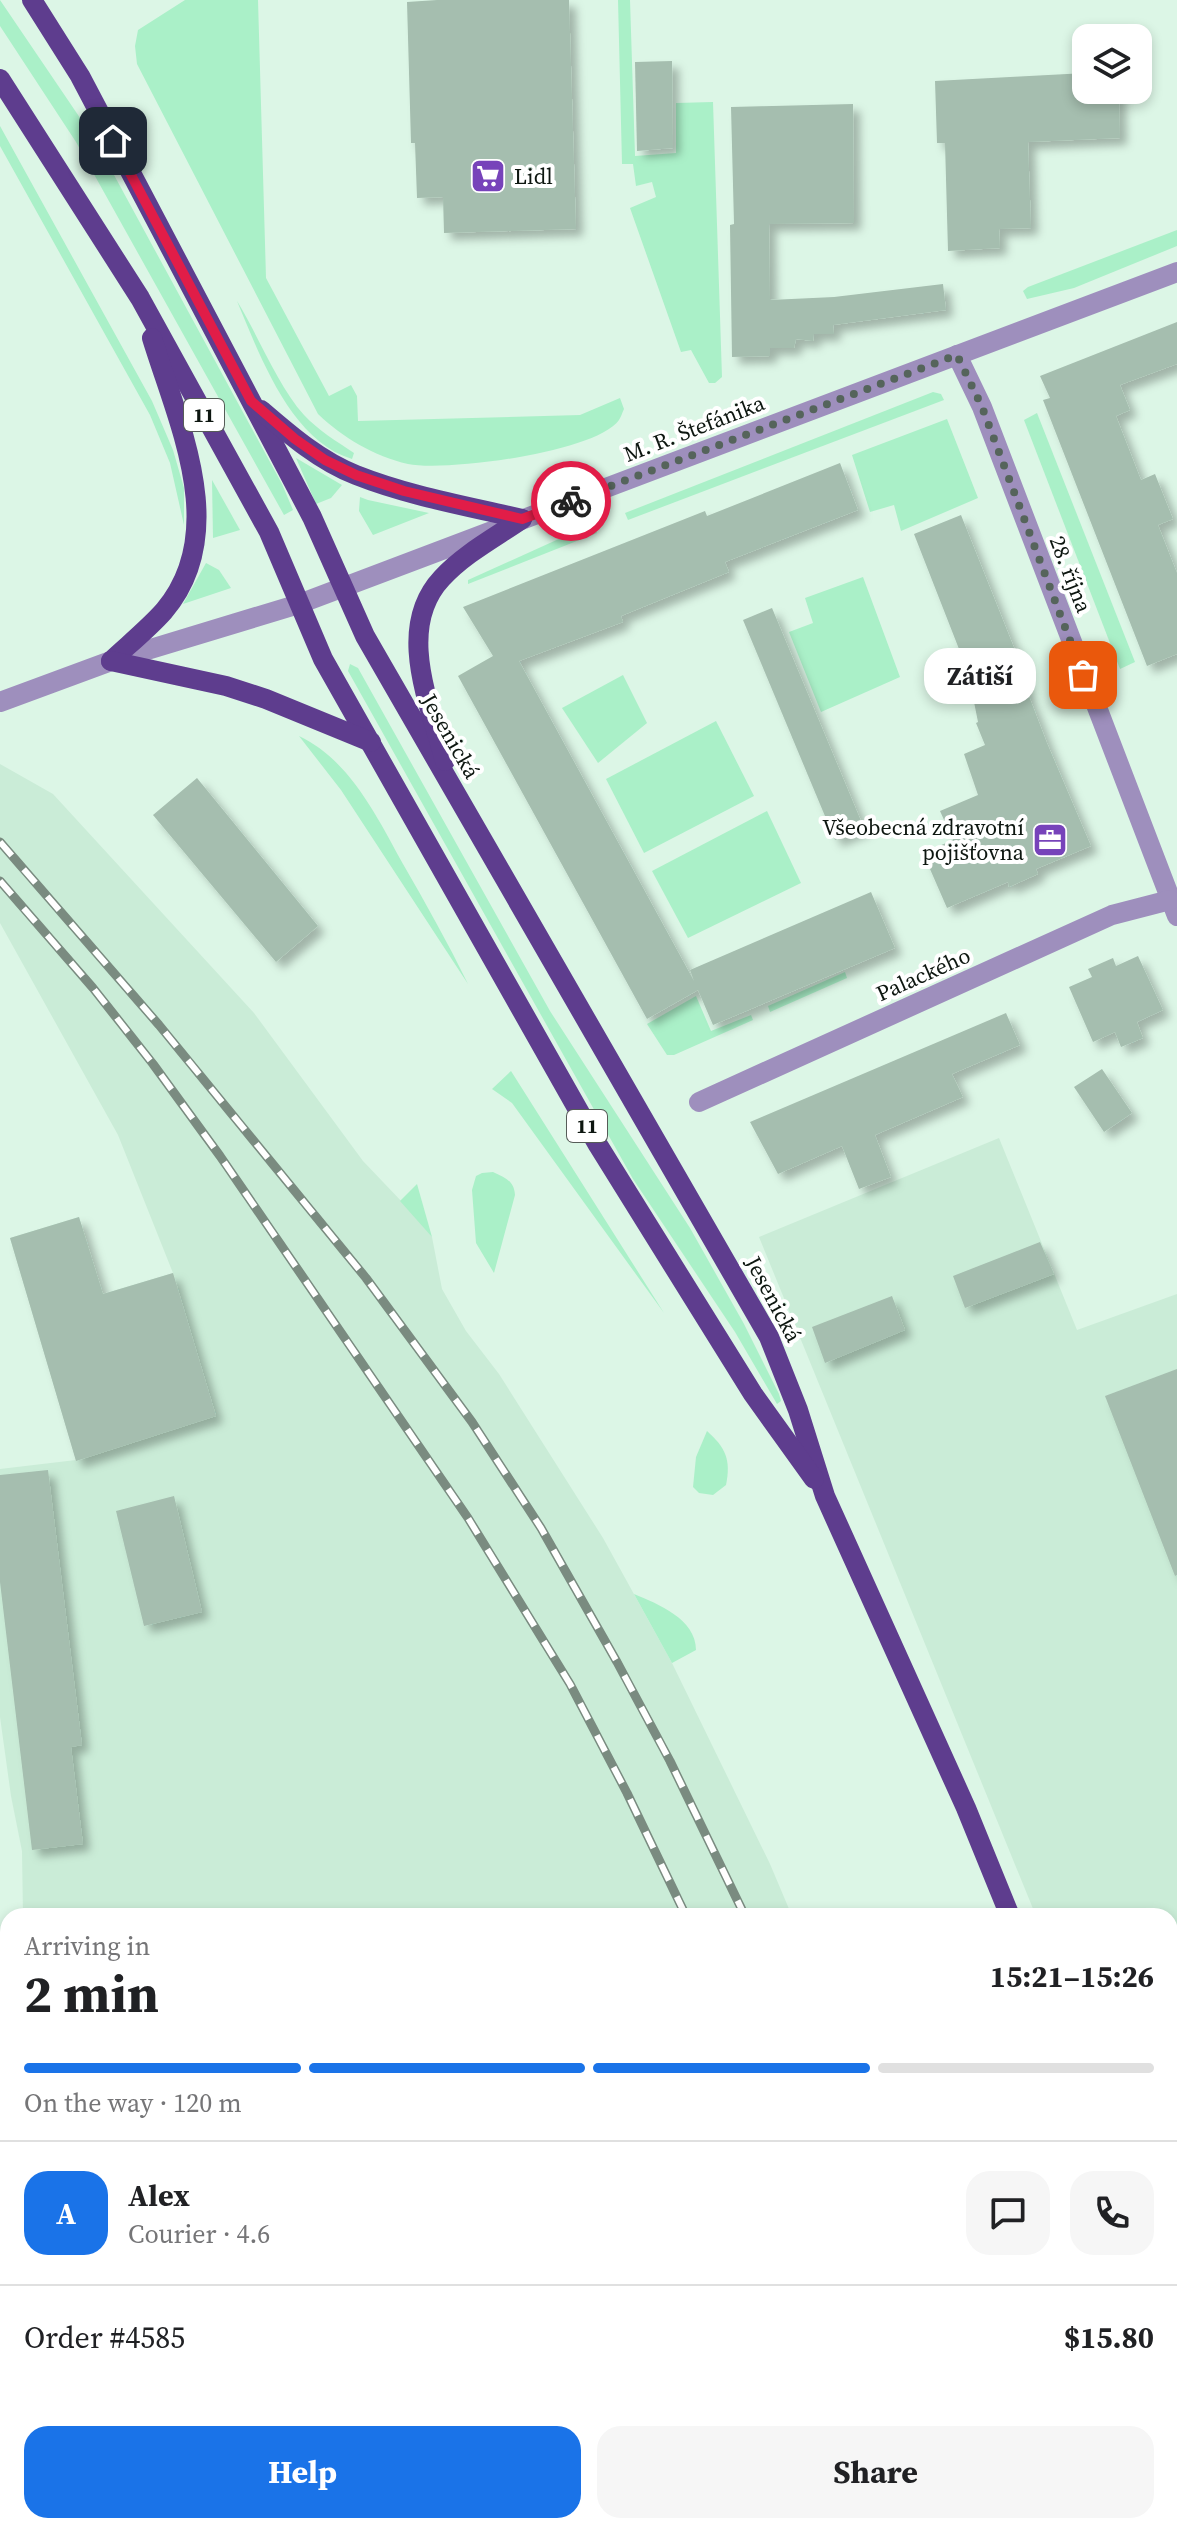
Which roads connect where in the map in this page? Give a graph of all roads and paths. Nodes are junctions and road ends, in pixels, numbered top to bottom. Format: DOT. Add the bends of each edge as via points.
graph roads {
  1 [pos="32,0"];
  2 [pos="0,79"];
  3 [pos="1177,272"];
  4 [pos="140,298"];
  5 [pos="957,355"];
  6 [pos="251,401"];
  7 [pos="522,519"];
  8 [pos="342,587"];
  9 [pos="299,604"];
  10 [pos="111,661"];
  11 [pos="0,702"];
  12 [pos="371,742"];
  13 [pos="450,783"];
  14 [pos="1175,907"];
  15 [pos="699,1102"];
  16 [pos="825,1496"];
  17 [pos="1007,1908"];
  1 -- 6 [label="main road, Jesenická / 11" via="80,76"];
  2 -- 4 [label="main road, Jesenická / 11"];
  3 -- 5 [label="street, M. R. Štefánika"];
  4 -- 9 [label="main road, Jesenická / 11" via="269,532"];
  4 -- 10 [label="main road" via="187,450 198,517 185,576 165,610"];
  5 -- 7 [label="street, M. R. Štefánika"];
  5 -- 14 [label="street, 28. října" via="982,407"];
  6 -- 7 [label="main road" via="295,439 356,475"];
  6 -- 8 [label="main road, Jesenická / 11"];
  7 -- 8 [label="street, M. R. Štefánika"];
  7 -- 13 [label="main road" via="440,579 419,624 420,664"];
  8 -- 9 [label="street, M. R. Štefánika"];
  8 -- 13 [label="main road, Jesenická / 11"];
  9 -- 10 [label="street, M. R. Štefánika"];
  9 -- 12 [label="main road, Jesenická / 11" via="323,659"];
  10 -- 11 [label="street, M. R. Štefánika"];
  10 -- 12 [label="main road" via="226,686"];
  12 -- 16 [label="main road, Jesenická / 11" via="598,1145 753,1394"];
  13 -- 16 [label="main road, Jesenická / 11" via="752,1304 784,1373"];
  14 -- 15 [label="street, Palackého" via="1112,915"];
  16 -- 17 [label="main road, Jesenická / 11"];
}
